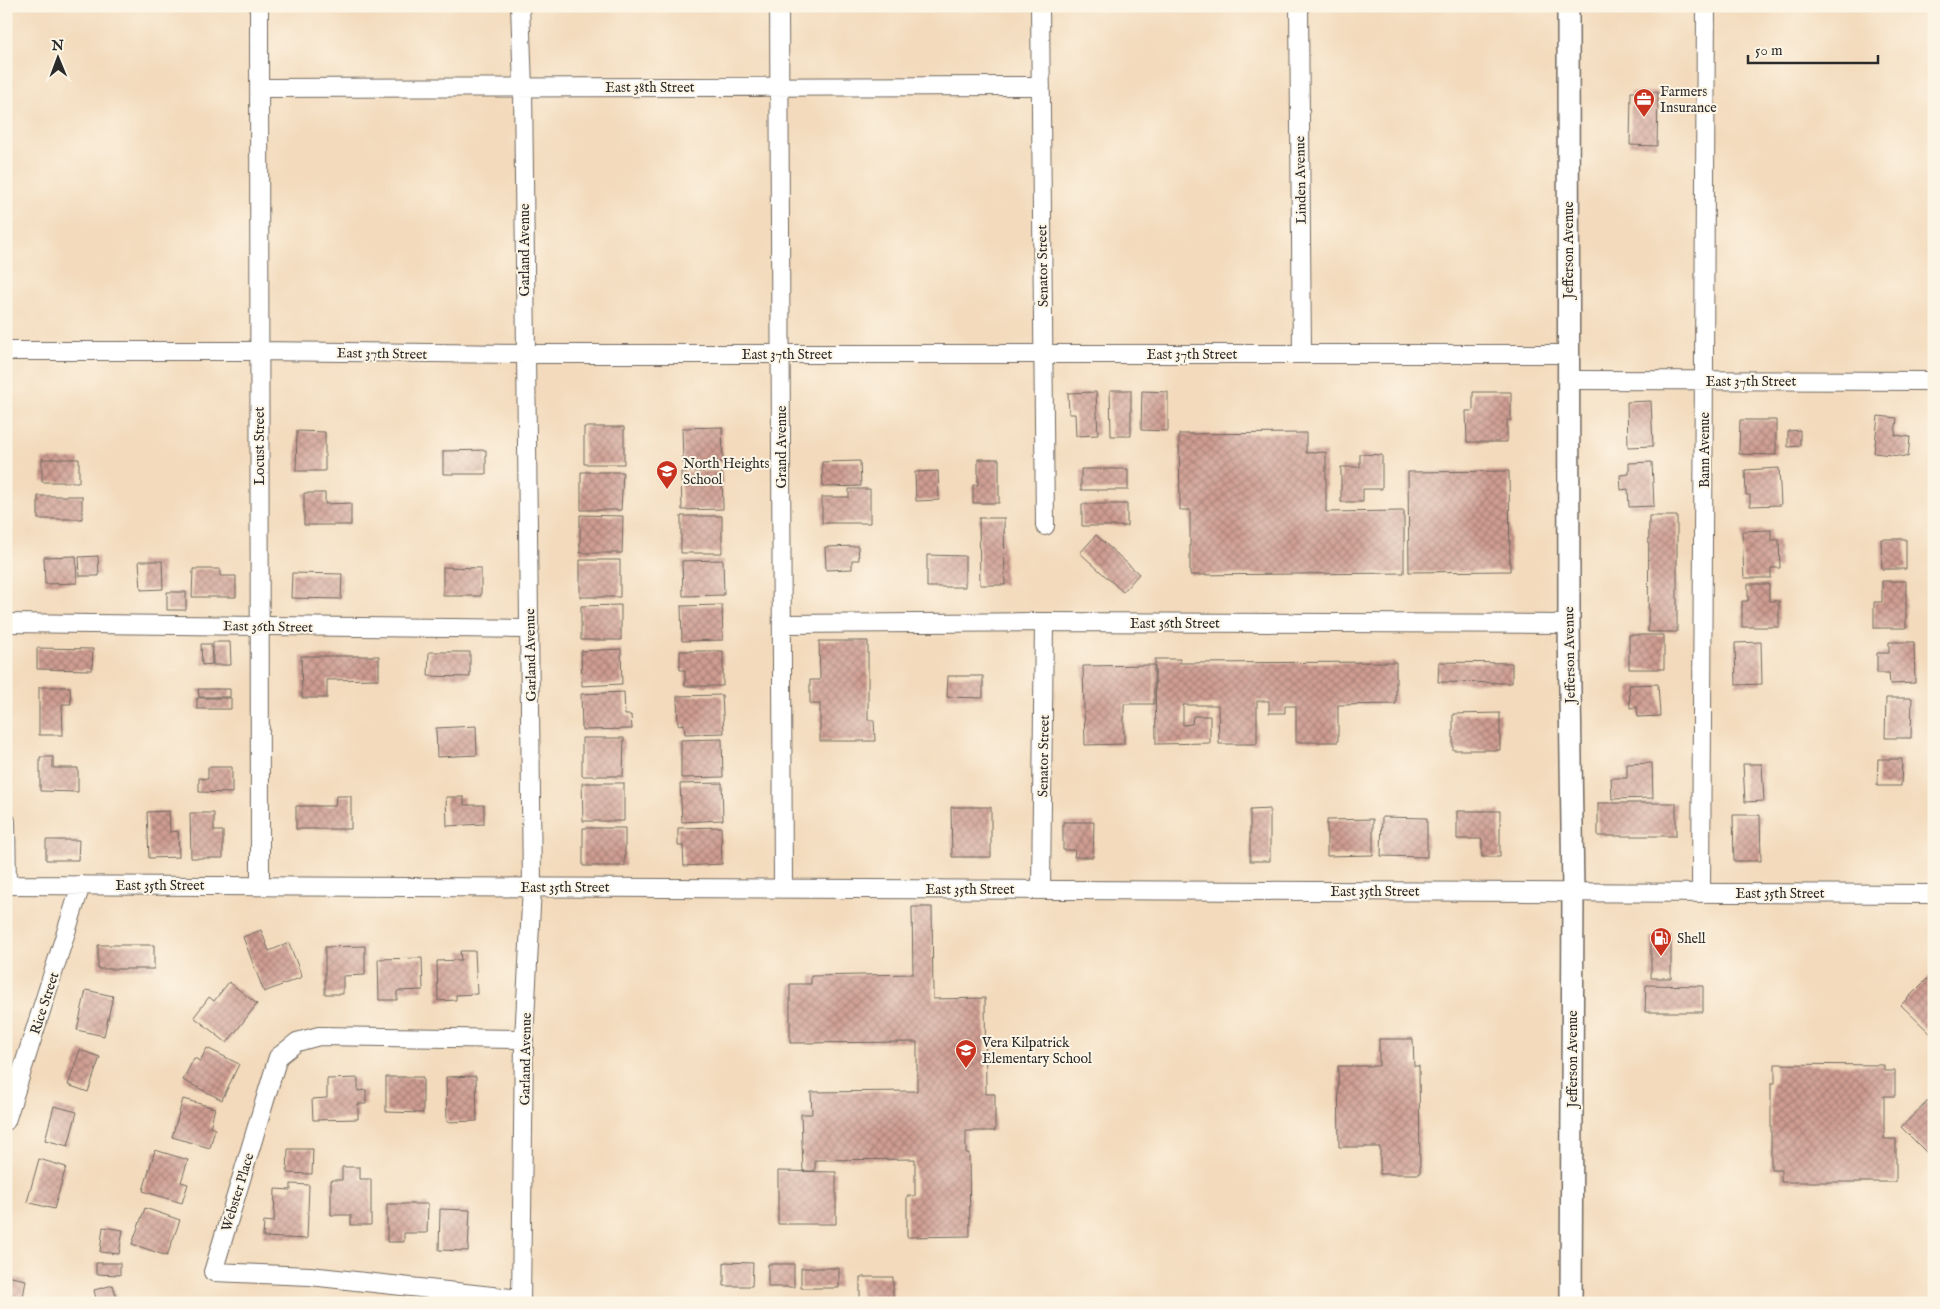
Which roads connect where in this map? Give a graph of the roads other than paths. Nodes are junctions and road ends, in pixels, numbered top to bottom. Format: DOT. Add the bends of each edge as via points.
graph roads {
  1 [pos="259,6"];
  2 [pos="520,6"];
  3 [pos="779,6"];
  4 [pos="1040,6"];
  5 [pos="1299,6"];
  6 [pos="1568,6"];
  7 [pos="1706,6"];
  8 [pos="779,86"];
  9 [pos="1040,86"];
  10 [pos="523,87"];
  11 [pos="259,88"];
  12 [pos="6,351"];
  13 [pos="259,351"];
  14 [pos="525,354"];
  15 [pos="781,354"];
  16 [pos="1043,354"];
  17 [pos="1302,354"];
  18 [pos="1568,354"];
  19 [pos="1568,380"];
  20 [pos="1704,381"];
  21 [pos="1934,381"];
  22 [pos="1045,526"];
  23 [pos="1044,622"];
  24 [pos="6,623"];
  25 [pos="782,624"];
  26 [pos="1569,624"];
  27 [pos="259,626"];
  28 [pos="530,629"];
  29 [pos="6,821"];
  30 [pos="7,885"];
  31 [pos="81,885"];
  32 [pos="260,886"];
  33 [pos="532,887"];
  34 [pos="783,889"];
  35 [pos="1041,890"];
  36 [pos="1574,892"];
  37 [pos="1702,893"];
  38 [pos="1934,894"];
  39 [pos="524,1039"];
  40 [pos="6,1121"];
  41 [pos="521,1301"];
  42 [pos="1571,1303"];
  1 -- 11 [label="street, Locust Street"];
  2 -- 10 [label="street, Garland Avenue"];
  3 -- 8 [label="street, Grand Avenue"];
  4 -- 9 [label="street, Senator Street"];
  5 -- 17 [label="street, Linden Avenue"];
  6 -- 18 [label="main road, Jefferson Avenue"];
  7 -- 20 [label="street, Bann Avenue"];
  8 -- 9 [label="street, East 38th Street"];
  8 -- 10 [label="street, East 38th Street"];
  8 -- 15 [label="street, Grand Avenue"];
  9 -- 16 [label="street, Senator Street"];
  10 -- 11 [label="street, East 38th Street"];
  10 -- 14 [label="street, Garland Avenue"];
  11 -- 13 [label="street, Locust Street"];
  12 -- 13 [label="street, East 37th Street"];
  13 -- 14 [label="street, East 37th Street"];
  13 -- 27 [label="street, Locust Street"];
  14 -- 15 [label="street, East 37th Street"];
  14 -- 28 [label="street, Garland Avenue"];
  15 -- 16 [label="street, East 37th Street"];
  15 -- 25 [label="street, Grand Avenue"];
  16 -- 17 [label="street, East 37th Street"];
  16 -- 22 [label="street, Senator Street"];
  17 -- 18 [label="street, East 37th Street"];
  18 -- 19 [label="main road, Jefferson Avenue"];
  19 -- 20 [label="street, East 37th Street"];
  19 -- 26 [label="main road, Jefferson Avenue"];
  20 -- 21 [label="street, East 37th Street"];
  20 -- 37 [label="street, Bann Avenue"];
  23 -- 25 [label="street, East 36th Street"];
  23 -- 26 [label="street, East 36th Street"];
  23 -- 35 [label="street, Senator Street"];
  24 -- 27 [label="street, East 36th Street"];
  25 -- 34 [label="street, Grand Avenue"];
  26 -- 36 [label="main road, Jefferson Avenue"];
  27 -- 28 [label="street, East 36th Street"];
  27 -- 32 [label="street, Locust Street"];
  28 -- 33 [label="street, Garland Avenue"];
  29 -- 30 [label="street"];
  30 -- 31 [label="street, East 35th Street"];
  31 -- 32 [label="street, East 35th Street"];
  31 -- 40 [label="street, Rice Street"];
  32 -- 33 [label="street, East 35th Street"];
  33 -- 34 [label="street, East 35th Street"];
  33 -- 39 [label="street, Garland Avenue"];
  34 -- 35 [label="street, East 35th Street"];
  35 -- 36 [label="street, East 35th Street"];
  36 -- 37 [label="street, East 35th Street"];
  36 -- 42 [label="main road, Jefferson Avenue"];
  37 -- 38 [label="street, East 35th Street"];
  39 -- 41 [label="street, Garland Avenue"];
  39 -- 41 [label="street, Webster Place" via="319,1036 297,1042 278,1057 213,1272 310,1276"];
}
